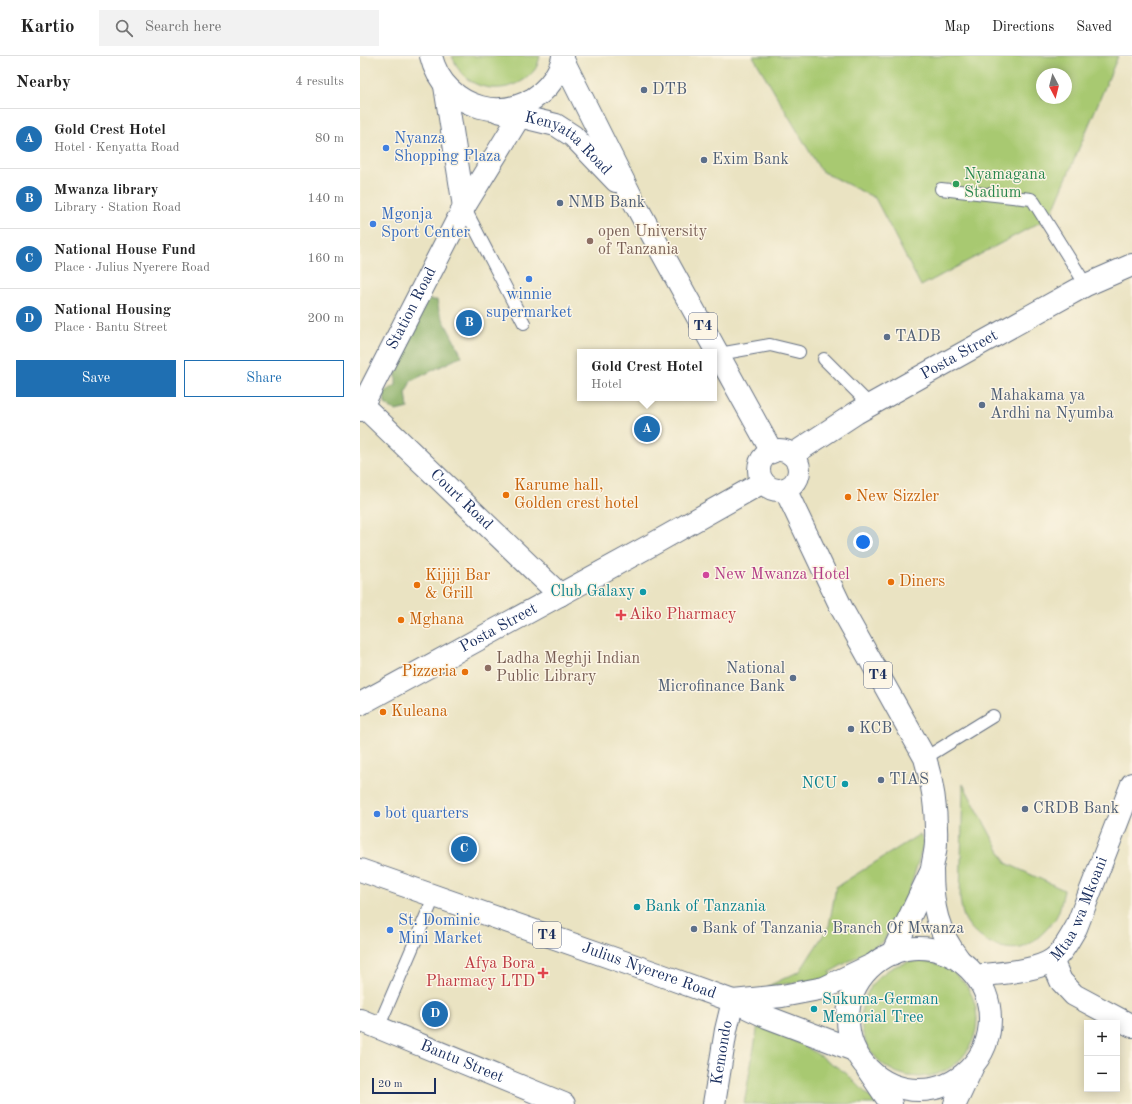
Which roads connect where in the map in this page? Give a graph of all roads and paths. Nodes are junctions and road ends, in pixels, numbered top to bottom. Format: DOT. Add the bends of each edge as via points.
graph roads {
  1 [pos="431,56"];
  2 [pos="563,58"];
  3 [pos="445,86"];
  4 [pos="525,109"];
  5 [pos="941,189"];
  6 [pos="633,200"];
  7 [pos="464,207"];
  8 [pos="1132,264"];
  9 [pos="1086,285"];
  10 [pos="524,323"];
  11 [pos="716,349"];
  12 [pos="717,350"];
  13 [pos="799,352"];
  14 [pos="719,354"];
  15 [pos="824,359"];
  16 [pos="870,405"];
  17 [pos="361,406"];
  18 [pos="782,454"];
  19 [pos="762,482"];
  20 [pos="785,489"];
  21 [pos="560,595"];
  22 [pos="360,704"];
  23 [pos="993,716"];
  24 [pos="924,758"];
  25 [pos="1131,788"];
  26 [pos="932,869"];
  27 [pos="360,870"];
  28 [pos="435,895"];
  29 [pos="883,959"];
  30 [pos="1052,960"];
  31 [pos="960,961"];
  32 [pos="976,976"];
  33 [pos="733,1001"];
  34 [pos="369,1024"];
  35 [pos="1132,1026"];
  36 [pos="854,1050"];
  37 [pos="972,1068"];
  38 [pos="868,1070"];
  39 [pos="564,1104"];
  40 [pos="714,1104"];
  41 [pos="892,1104"];
  42 [pos="956,1104"];
  1 -- 3 [label="main road, T4" via="434,68"];
  2 -- 4 [label="main road, T4" via="554,79"];
  2 -- 6 [label="main road, Kenyatta Road / T4"];
  3 -- 4 [label="main road, T4" via="461,100 488,109"];
  3 -- 7 [label="main road"];
  4 -- 6 [label="main road, Kenyatta Road / T4" via="573,136"];
  4 -- 7 [label="main road, Station Road"];
  5 -- 9 [label="lane" via="1031,199"];
  6 -- 11 [label="main road, Kenyatta Road / T4"];
  7 -- 10 [label="lane"];
  7 -- 17 [label="main road, Station Road"];
  8 -- 9 [label="main road, Posta Street"];
  9 -- 16 [label="main road, Posta Street"];
  12 -- 14 [label="main road, Kenyatta Road / T4"];
  13 -- 14 [label="lane" via="770,345"];
  14 -- 18 [label="main road, Kenyatta Road / T4"];
  15 -- 16 [label="lane"];
  16 -- 18 [label="main road, Posta Street"];
  17 -- 21 [label="main road, Court Road"];
  18 -- 19 [label="main road" via="762,460 759,473"];
  18 -- 20 [label="main road" via="796,461 798,474 791,486"];
  19 -- 20 [label="main road" via="771,488"];
  19 -- 21 [label="main road, Posta Street"];
  20 -- 24 [label="main road, T4" via="843,611"];
  21 -- 22 [label="main road, Posta Street"];
  23 -- 24 [label="lane"];
  24 -- 26 [label="main road, T4" via="930,773 936,813 936,843"];
  25 -- 30 [label="main road, Mtaa wa Mkoani" via="1076,928 1066,945"];
  26 -- 29 [label="main road, T4"];
  26 -- 31 [label="main road, T4" via="935,912 940,931"];
  27 -- 28 [label="main road, Julius Nyerere Road / T4"];
  28 -- 33 [label="main road, Julius Nyerere Road / T4"];
  28 -- 34 [label="lane"];
  29 -- 31 [label="main road" via="917,948 942,952"];
  29 -- 33 [label="main road, Julius Nyerere Road / T4" via="824,988"];
  29 -- 36 [label="main road" via="859,980 850,1002 848,1026"];
  30 -- 32 [label="main road, Mtaa wa Mkoani" via="1036,966"];
  30 -- 35 [label="main road" via="1061,981 1074,995"];
  31 -- 32 [label="main road"];
  32 -- 37 [label="main road" via="988,997 991,1022 986,1047"];
  33 -- 36 [label="main road, Julius Nyerere Road / T4" via="767,1017"];
  33 -- 40 [label="main road, Kemondo"];
  34 -- 39 [label="main road, Bantu Street"];
  36 -- 38 [label="main road"];
  37 -- 38 [label="main road" via="953,1083 925,1091 897,1088"];
  37 -- 42 [label="main road"];
  38 -- 41 [label="main road"];
}
